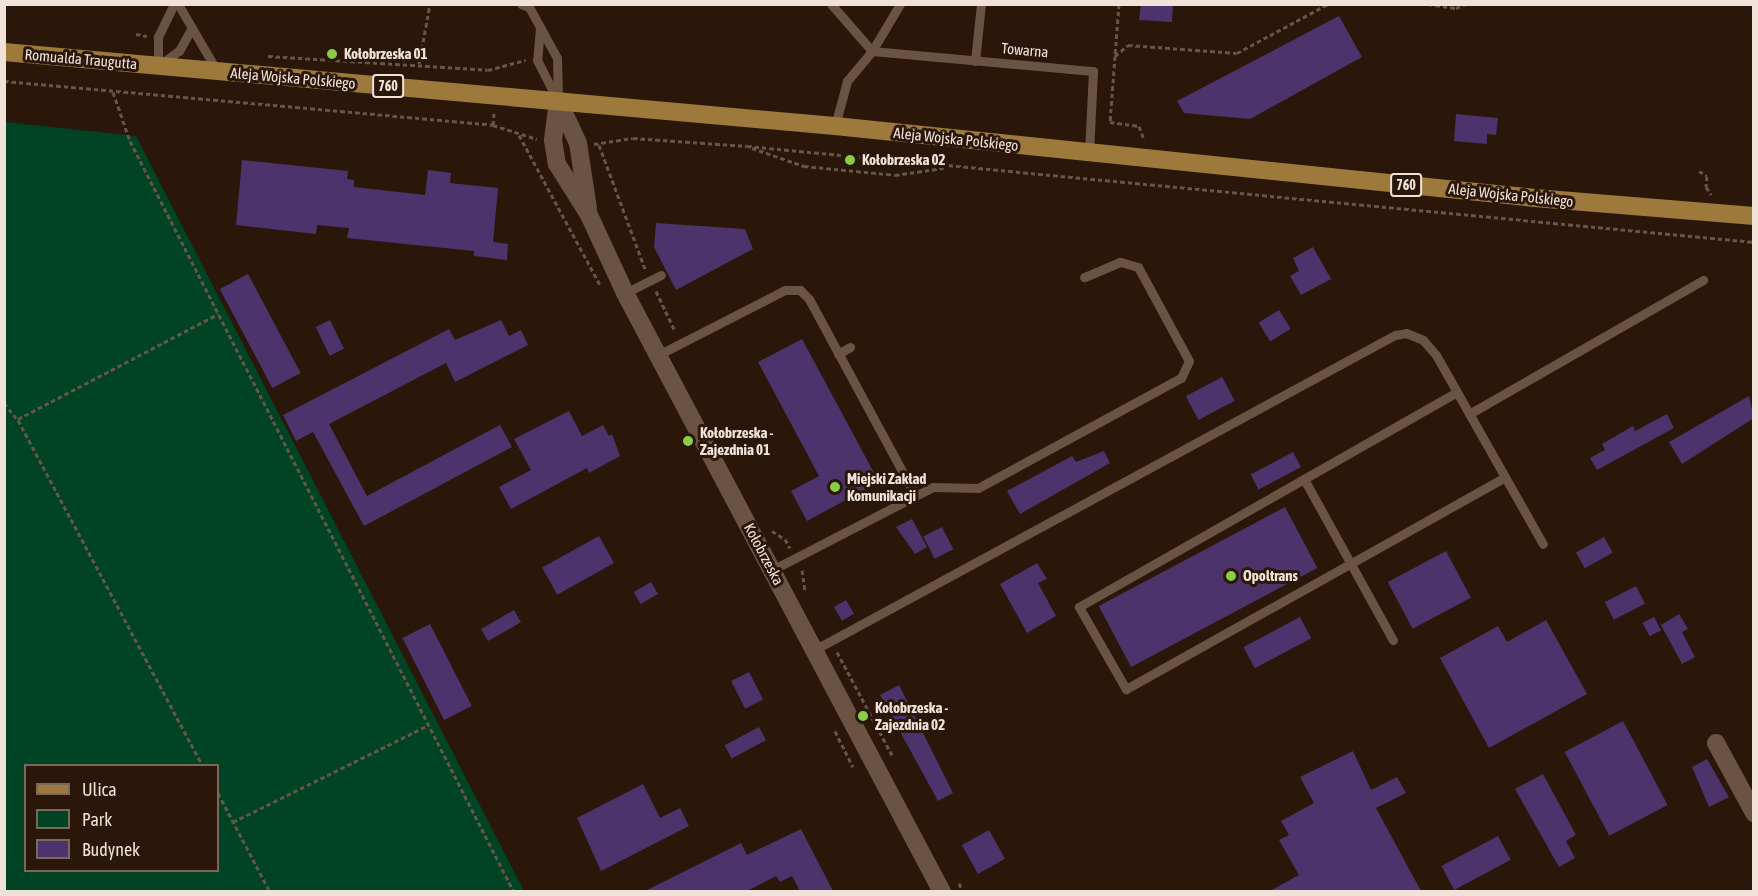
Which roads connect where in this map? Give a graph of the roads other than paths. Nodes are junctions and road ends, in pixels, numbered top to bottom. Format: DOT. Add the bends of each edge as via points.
graph roads {
  1 [pos="174,4"];
  2 [pos="178,4"];
  3 [pos="521,4"];
  4 [pos="831,4"];
  5 [pos="900,4"];
  6 [pos="981,4"];
  7 [pos="192,28"];
  8 [pos="540,28"];
  9 [pos="872,51"];
  10 [pos="4,52"];
  11 [pos="975,61"];
  12 [pos="158,66"];
  13 [pos="217,71"];
  14 [pos="558,100"];
  15 [pos="834,126"];
  16 [pos="1089,153"];
  17 [pos="1754,216"];
  18 [pos="662,275"];
  19 [pos="1084,277"];
  20 [pos="1703,280"];
  21 [pos="625,293"];
  22 [pos="850,347"];
  23 [pos="838,354"];
  24 [pos="658,355"];
  25 [pos="1457,392"];
  26 [pos="1469,414"];
  27 [pos="1505,477"];
  28 [pos="1304,479"];
  29 [pos="915,495"];
  30 [pos="1543,544"];
  31 [pos="1351,564"];
  32 [pos="772,570"];
  33 [pos="1393,640"];
  34 [pos="814,650"];
  35 [pos="1716,743"];
  36 [pos="1754,813"];
  37 [pos="942,891"];
  1 -- 12 [label="lane" via="158,37"];
  2 -- 7 [label="lane"];
  3 -- 8 [label="lane" via="529,8"];
  4 -- 9 [label="lane"];
  5 -- 9 [label="lane"];
  6 -- 11 [label="lane"];
  7 -- 12 [label="lane" via="178,51"];
  7 -- 13 [label="lane"];
  8 -- 14 [label="lane" via="557,58"];
  8 -- 14 [label="lane" via="537,60"];
  9 -- 11 [label="lane, Towarna"];
  9 -- 15 [label="lane" via="847,81"];
  10 -- 12 [label="main road, Romualda Traugutta / 760"];
  11 -- 16 [label="lane, Towarna" via="1093,71"];
  12 -- 13 [label="main road, Aleja Wojska Polskiego / 760"];
  13 -- 14 [label="main road, Aleja Wojska Polskiego / 760"];
  14 -- 15 [label="main road, Aleja Wojska Polskiego / 760"];
  14 -- 21 [label="street, Kołobrzeska" via="578,142 589,216"];
  15 -- 16 [label="main road, Aleja Wojska Polskiego / 760"];
  16 -- 17 [label="main road, Aleja Wojska Polskiego / 760"];
  18 -- 21 [label="lane"];
  19 -- 29 [label="lane" via="1120,262 1138,267 1189,361 1188,370 1181,378 978,488 933,487"];
  20 -- 26 [label="lane"];
  21 -- 24 [label="street, Kołobrzeska"];
  22 -- 23 [label="lane"];
  23 -- 24 [label="lane" via="809,299 793,289"];
  23 -- 29 [label="lane"];
  24 -- 32 [label="street, Kołobrzeska"];
  25 -- 26 [label="lane"];
  25 -- 28 [label="lane"];
  25 -- 34 [label="lane" via="1423,340 1406,333 1395,335"];
  26 -- 27 [label="lane"];
  27 -- 30 [label="lane"];
  27 -- 31 [label="lane"];
  28 -- 31 [label="lane"];
  28 -- 31 [label="lane" via="1079,607 1126,689"];
  29 -- 32 [label="lane"];
  31 -- 33 [label="lane"];
  32 -- 34 [label="street, Kołobrzeska"];
  34 -- 37 [label="street, Kołobrzeska"];
  35 -- 36 [label="street"];
}
